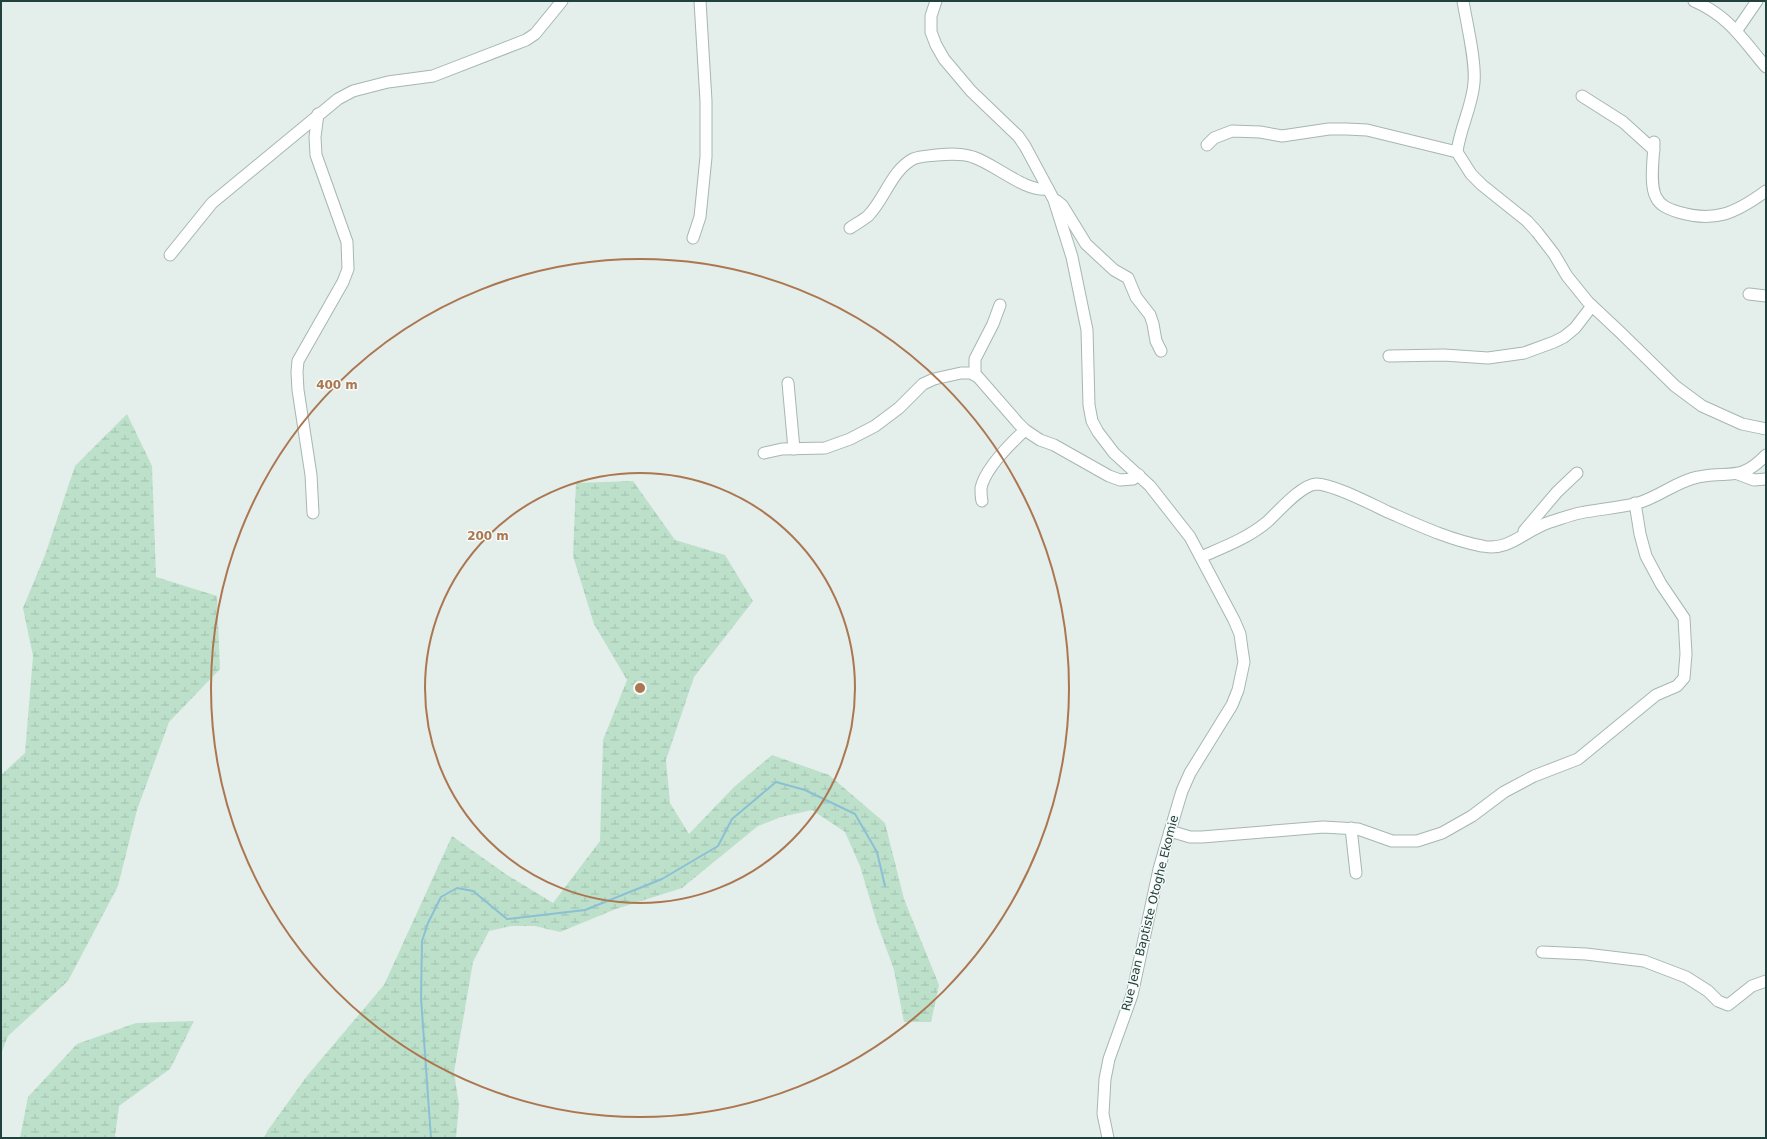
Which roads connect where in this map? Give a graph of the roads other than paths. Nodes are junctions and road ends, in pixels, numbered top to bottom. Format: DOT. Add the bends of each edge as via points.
graph roads {
  1 [pos="562,1"];
  2 [pos="700,1"];
  3 [pos="936,1"];
  4 [pos="1463,1"];
  5 [pos="1694,1"];
  6 [pos="1758,1"];
  7 [pos="1736,30"];
  8 [pos="1766,67"];
  9 [pos="1582,96"];
  10 [pos="318,114"];
  11 [pos="1207,145"];
  12 [pos="1457,152"];
  13 [pos="1043,181"];
  14 [pos="1766,191"];
  15 [pos="1054,200"];
  16 [pos="850,228"];
  17 [pos="693,238"];
  18 [pos="170,255"];
  19 [pos="1749,294"];
  20 [pos="1766,296"];
  21 [pos="1000,305"];
  22 [pos="1592,306"];
  23 [pos="1161,351"];
  24 [pos="1389,356"];
  25 [pos="975,375"];
  26 [pos="788,383"];
  27 [pos="1766,429"];
  28 [pos="1025,430"];
  29 [pos="794,449"];
  30 [pos="764,453"];
  31 [pos="1766,455"];
  32 [pos="1578,473"];
  33 [pos="1738,474"];
  34 [pos="1138,475"];
  35 [pos="1766,479"];
  36 [pos="982,501"];
  37 [pos="1635,503"];
  38 [pos="313,513"];
  39 [pos="1516,540"];
  40 [pos="1201,557"];
  41 [pos="1351,828"];
  42 [pos="1170,831"];
  43 [pos="1356,873"];
  44 [pos="1542,952"];
  45 [pos="1766,981"];
  46 [pos="1108,1138"];
  1 -- 10 [label="street" via="535,34 526,40 433,76 388,82 354,91"];
  2 -- 17 [label="street" via="706,101 706,157 701,210"];
  3 -- 13 [label="street, Rue Jean Baptiste Otoghe Ekomie" via="931,32 944,59 971,91 1018,136 1026,146"];
  4 -- 12 [label="street" via="1473,59 1474,82"];
  5 -- 7 [label="street" via="1716,13"];
  6 -- 7 [label="street"];
  7 -- 8 [label="street"];
  9 -- 14 [label="street" via="1623,122 1654,146 1655,195 1660,203 1669,209 1715,217 1738,209"];
  10 -- 18 [label="street" via="212,203"];
  10 -- 38 [label="street" via="316,155 347,242 348,269 298,361 298,390 311,475"];
  11 -- 12 [label="street" via="1214,138 1232,131 1282,136 1346,129 1367,130"];
  12 -- 22 [label="street" via="1471,174 1482,185 1537,232 1567,276"];
  13 -- 15 [label="street, Rue Jean Baptiste Otoghe Ekomie"];
  13 -- 16 [label="street" via="1043,190 1023,183 972,157 953,154 926,156 914,159 904,166 868,216"];
  15 -- 23 [label="street" via="1062,205 1086,244 1114,270 1128,278 1136,298 1150,315"];
  15 -- 34 [label="street, Rue Jean Baptiste Otoghe Ekomie" via="1072,257 1087,330 1089,405 1092,421 1114,453"];
  19 -- 20 [label="street"];
  21 -- 25 [label="street" via="975,359"];
  22 -- 24 [label="street" via="1575,328 1564,337 1524,353 1488,358 1444,355"];
  22 -- 27 [label="street" via="1675,386 1702,406 1742,424"];
  25 -- 28 [label="street"];
  25 -- 29 [label="street" via="960,373 923,384 899,408 850,440 825,448"];
  26 -- 29 [label="street"];
  28 -- 34 [label="street" via="1109,476 1127,480"];
  28 -- 36 [label="street" via="988,474 981,489"];
  29 -- 30 [label="street"];
  31 -- 33 [label="street" via="1755,467"];
  32 -- 39 [label="street" via="1557,492"];
  33 -- 35 [label="street" via="1754,480"];
  33 -- 37 [label="street" via="1697,477"];
  34 -- 40 [label="street, Rue Jean Baptiste Otoghe Ekomie" via="1177,519"];
  37 -- 39 [label="street" via="1579,513 1545,523"];
  37 -- 41 [label="street" via="1646,556 1684,618 1684,678 1677,686 1656,695 1578,759 1534,776 1504,792 1472,816 1442,833 1417,841 1392,841"];
  39 -- 40 [label="street" via="1500,547 1483,547 1429,528 1345,492 1315,484 1303,489 1252,533"];
  40 -- 42 [label="street, Rue Jean Baptiste Otoghe Ekomie" via="1240,634 1244,662 1232,705 1182,790"];
  41 -- 42 [label="street" via="1323,827 1202,837 1190,837"];
  41 -- 43 [label="street"];
  42 -- 46 [label="street, Rue Jean Baptiste Otoghe Ekomie" via="1159,869 1132,995 1109,1059 1103,1114"];
  44 -- 45 [label="street" via="1644,961 1686,977 1718,1001 1728,1005 1752,986"];
}
